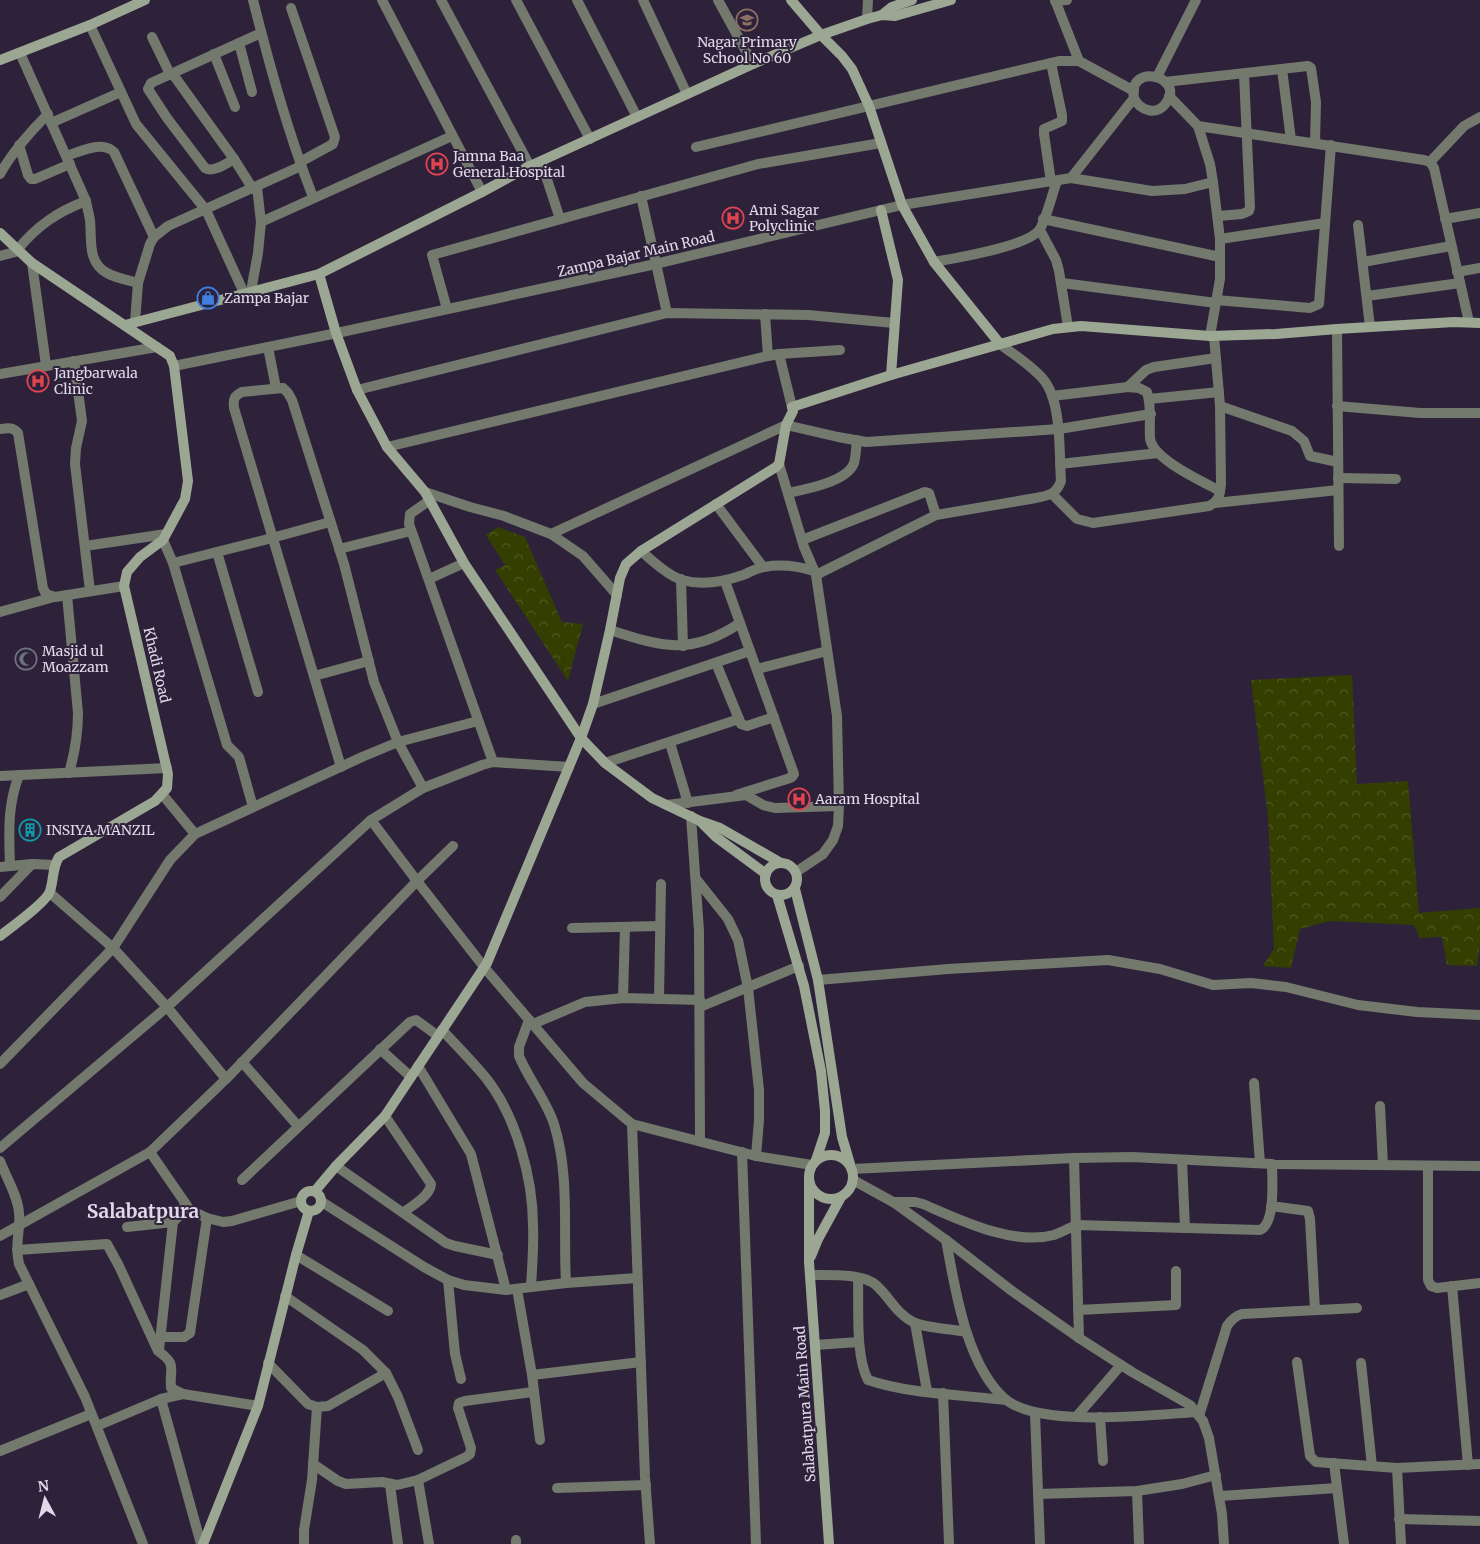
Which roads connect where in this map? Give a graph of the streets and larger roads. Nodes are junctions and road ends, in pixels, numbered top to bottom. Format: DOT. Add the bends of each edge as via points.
graph roads {
  1 [pos="145,0"];
  2 [pos="253,0"];
  3 [pos="382,0"];
  4 [pos="441,0"];
  5 [pos="516,0"];
  6 [pos="577,0"];
  7 [pos="643,0"];
  8 [pos="718,0"];
  9 [pos="791,0"];
  10 [pos="868,0"];
  11 [pos="912,0"];
  12 [pos="950,0"];
  13 [pos="1066,0"];
  14 [pos="1196,0"];
  15 [pos="1055,1"];
  16 [pos="291,8"];
  17 [pos="882,15"];
  18 [pos="867,19"];
  19 [pos="90,25"];
  20 [pos="261,33"];
  21 [pos="821,34"];
  22 [pos="152,37"];
  23 [pos="238,43"];
  24 [pos="20,53"];
  25 [pos="214,54"];
  26 [pos="0,60"];
  27 [pos="1079,61"];
  28 [pos="753,64"];
  29 [pos="1051,64"];
  30 [pos="1282,69"];
  31 [pos="171,74"];
  32 [pos="1244,74"];
  33 [pos="1161,79"];
  34 [pos="121,92"];
  35 [pos="252,92"];
  36 [pos="687,94"];
  37 [pos="1134,95"];
  38 [pos="1169,96"];
  39 [pos="869,106"];
  40 [pos="235,107"];
  41 [pos="637,117"];
  42 [pos="1480,117"];
  43 [pos="50,118"];
  44 [pos="1198,126"];
  45 [pos="1246,133"];
  46 [pos="452,136"];
  47 [pos="590,139"];
  48 [pos="1292,140"];
  49 [pos="881,143"];
  50 [pos="1315,143"];
  51 [pos="19,145"];
  52 [pos="1331,146"];
  53 [pos="696,147"];
  54 [pos="234,159"];
  55 [pos="68,160"];
  56 [pos="541,161"];
  57 [pos="1430,162"];
  58 [pos="300,164"];
  59 [pos="530,166"];
  60 [pos="0,174"];
  61 [pos="1071,178"];
  62 [pos="1054,181"];
  63 [pos="1213,182"];
  64 [pos="255,188"];
  65 [pos="482,192"];
  66 [pos="641,196"];
  67 [pos="313,197"];
  68 [pos="86,200"];
  69 [pos="902,205"];
  70 [pos="206,210"];
  71 [pos="881,210"];
  72 [pos="1480,213"];
  73 [pos="1218,216"];
  74 [pos="560,219"];
  75 [pos="1043,219"];
  76 [pos="1445,219"];
  77 [pos="261,222"];
  78 [pos="1325,223"];
  79 [pos="1358,225"];
  80 [pos="1040,230"];
  81 [pos="0,233"];
  82 [pos="154,237"];
  83 [pos="1220,239"];
  84 [pos="1451,246"];
  85 [pos="18,250"];
  86 [pos="0,256"];
  87 [pos="1220,257"];
  88 [pos="934,262"];
  89 [pos="1363,262"];
  90 [pos="32,263"];
  91 [pos="657,264"];
  92 [pos="1480,268"];
  93 [pos="1457,272"];
  94 [pos="319,274"];
  95 [pos="138,283"];
  96 [pos="1062,283"];
  97 [pos="1460,283"];
  98 [pos="248,292"];
  99 [pos="1367,296"];
  100 [pos="1216,302"];
  101 [pos="447,309"];
  102 [pos="667,313"];
  103 [pos="765,314"];
  104 [pos="1469,322"];
  105 [pos="894,323"];
  106 [pos="1480,323"];
  107 [pos="130,324"];
  108 [pos="1068,327"];
  109 [pos="1370,327"];
  110 [pos="1337,329"];
  111 [pos="336,333"];
  112 [pos="1212,336"];
  113 [pos="1000,344"];
  114 [pos="157,347"];
  115 [pos="268,347"];
  116 [pos="840,350"];
  117 [pos="773,355"];
  118 [pos="1216,358"];
  119 [pos="74,361"];
  120 [pos="46,366"];
  121 [pos="174,366"];
  122 [pos="0,374"];
  123 [pos="891,375"];
  124 [pos="1128,387"];
  125 [pos="276,388"];
  126 [pos="357,390"];
  127 [pos="1219,392"];
  128 [pos="1052,396"];
  129 [pos="1149,399"];
  130 [pos="1220,406"];
  131 [pos="1337,406"];
  132 [pos="792,407"];
  133 [pos="1151,414"];
  134 [pos="1480,414"];
  135 [pos="786,425"];
  136 [pos="1058,428"];
  137 [pos="0,429"];
  138 [pos="857,440"];
  139 [pos="387,447"];
  140 [pos="1158,453"];
  141 [pos="1338,462"];
  142 [pos="779,464"];
  143 [pos="1060,464"];
  144 [pos="1338,478"];
  145 [pos="1396,480"];
  146 [pos="1338,490"];
  147 [pos="1220,491"];
  148 [pos="788,492"];
  149 [pos="1052,494"];
  150 [pos="427,496"];
  151 [pos="1216,503"];
  152 [pos="716,504"];
  153 [pos="936,516"];
  154 [pos="330,522"];
  155 [pos="412,531"];
  156 [pos="551,534"];
  157 [pos="165,537"];
  158 [pos="272,538"];
  159 [pos="802,540"];
  160 [pos="85,546"];
  161 [pos="1339,546"];
  162 [pos="339,549"];
  163 [pos="641,551"];
  164 [pos="217,552"];
  165 [pos="173,563"];
  166 [pos="464,563"];
  167 [pos="763,567"];
  168 [pos="815,573"];
  169 [pos="681,579"];
  170 [pos="429,580"];
  171 [pos="725,581"];
  172 [pos="124,586"];
  173 [pos="90,591"];
  174 [pos="67,595"];
  175 [pos="617,595"];
  176 [pos="55,596"];
  177 [pos="0,612"];
  178 [pos="740,623"];
  179 [pos="610,630"];
  180 [pos="683,646"];
  181 [pos="750,651"];
  182 [pos="827,652"];
  183 [pos="369,661"];
  184 [pos="716,663"];
  185 [pos="757,669"];
  186 [pos="314,676"];
  187 [pos="258,692"];
  188 [pos="592,704"];
  189 [pos="774,717"];
  190 [pos="739,718"];
  191 [pos="478,721"];
  192 [pos="581,738"];
  193 [pos="398,742"];
  194 [pos="670,743"];
  195 [pos="493,762"];
  196 [pos="605,763"];
  197 [pos="341,767"];
  198 [pos="570,767"];
  199 [pos="167,768"];
  200 [pos="69,772"];
  201 [pos="19,775"];
  202 [pos="0,776"];
  203 [pos="422,788"];
  204 [pos="162,794"];
  205 [pos="736,795"];
  206 [pos="688,803"];
  207 [pos="667,805"];
  208 [pos="839,806"];
  209 [pos="253,807"];
  210 [pos="696,819"];
  211 [pos="4,820"];
  212 [pos="371,820"];
  213 [pos="195,834"];
  214 [pos="453,846"];
  215 [pos="781,863"];
  216 [pos="32,864"];
  217 [pos="54,865"];
  218 [pos="5,867"];
  219 [pos="796,872"];
  220 [pos="766,874"];
  221 [pos="697,880"];
  222 [pos="416,881"];
  223 [pos="660,884"];
  224 [pos="795,889"];
  225 [pos="50,893"];
  226 [pos="776,895"];
  227 [pos="0,898"];
  228 [pos="660,926"];
  229 [pos="625,927"];
  230 [pos="572,928"];
  231 [pos="0,936"];
  232 [pos="113,948"];
  233 [pos="799,966"];
  234 [pos="484,967"];
  235 [pos="818,980"];
  236 [pos="748,988"];
  237 [pos="623,998"];
  238 [pos="659,999"];
  239 [pos="700,1003"];
  240 [pos="167,1007"];
  241 [pos="1480,1015"];
  242 [pos="531,1022"];
  243 [pos="440,1033"];
  244 [pos="380,1049"];
  245 [pos="242,1062"];
  246 [pos="0,1064"];
  247 [pos="418,1066"];
  248 [pos="411,1077"];
  249 [pos="226,1079"];
  250 [pos="1254,1083"];
  251 [pos="1380,1106"];
  252 [pos="385,1116"];
  253 [pos="632,1124"];
  254 [pos="298,1126"];
  255 [pos="700,1141"];
  256 [pos="0,1148"];
  257 [pos="150,1152"];
  258 [pos="742,1152"];
  259 [pos="756,1156"];
  260 [pos="1074,1158"];
  261 [pos="1182,1160"];
  262 [pos="0,1161"];
  263 [pos="814,1163"];
  264 [pos="1260,1163"];
  265 [pos="1272,1164"];
  266 [pos="1383,1165"];
  267 [pos="336,1166"];
  268 [pos="1480,1166"];
  269 [pos="1428,1167"];
  270 [pos="852,1171"];
  271 [pos="808,1179"];
  272 [pos="242,1180"];
  273 [pos="315,1191"];
  274 [pos="841,1197"];
  275 [pos="301,1201"];
  276 [pos="322,1202"];
  277 [pos="893,1202"];
  278 [pos="185,1204"];
  279 [pos="1271,1206"];
  280 [pos="309,1211"];
  281 [pos="404,1212"];
  282 [pos="207,1218"];
  283 [pos="173,1222"];
  284 [pos="1076,1225"];
  285 [pos="18,1226"];
  286 [pos="127,1227"];
  287 [pos="1185,1228"];
  288 [pos="0,1236"];
  289 [pos="946,1240"];
  290 [pos="17,1250"];
  291 [pos="296,1255"];
  292 [pos="498,1255"];
  293 [pos="809,1262"];
  294 [pos="1176,1271"];
  295 [pos="810,1275"];
  296 [pos="637,1278"];
  297 [pos="858,1278"];
  298 [pos="448,1280"];
  299 [pos="566,1283"];
  300 [pos="1480,1283"];
  301 [pos="29,1284"];
  302 [pos="1452,1286"];
  303 [pos="531,1287"];
  304 [pos="517,1289"];
  305 [pos="506,1290"];
  306 [pos="0,1295"];
  307 [pos="285,1296"];
  308 [pos="1357,1308"];
  309 [pos="1078,1310"];
  310 [pos="1314,1310"];
  311 [pos="388,1312"];
  312 [pos="914,1323"];
  313 [pos="966,1332"];
  314 [pos="160,1337"];
  315 [pos="1079,1338"];
  316 [pos="859,1342"];
  317 [pos="815,1345"];
  318 [pos="158,1351"];
  319 [pos="641,1362"];
  320 [pos="1298,1362"];
  321 [pos="268,1363"];
  322 [pos="1361,1363"];
  323 [pos="1121,1365"];
  324 [pos="386,1373"];
  325 [pos="532,1375"];
  326 [pos="461,1379"];
  327 [pos="533,1392"];
  328 [pos="927,1392"];
  329 [pos="943,1393"];
  330 [pos="182,1394"];
  331 [pos="161,1399"];
  332 [pos="1006,1400"];
  333 [pos="258,1406"];
  334 [pos="317,1407"];
  335 [pos="1035,1413"];
  336 [pos="91,1414"];
  337 [pos="1198,1414"];
  338 [pos="1077,1416"];
  339 [pos="1100,1417"];
  340 [pos="98,1426"];
  341 [pos="540,1440"];
  342 [pos="418,1450"];
  343 [pos="0,1451"];
  344 [pos="1103,1461"];
  345 [pos="1334,1463"];
  346 [pos="313,1464"];
  347 [pos="1480,1464"];
  348 [pos="1468,1465"];
  349 [pos="1372,1466"];
  350 [pos="1397,1468"];
  351 [pos="1216,1475"];
  352 [pos="418,1480"];
  353 [pos="390,1485"];
  354 [pos="646,1485"];
  355 [pos="557,1488"];
  356 [pos="1337,1488"];
  357 [pos="1137,1491"];
  358 [pos="1038,1494"];
  359 [pos="1220,1496"];
  360 [pos="1399,1519"];
  361 [pos="1480,1521"];
  362 [pos="143,1544"];
  363 [pos="202,1544"];
  364 [pos="304,1544"];
  365 [pos="398,1544"];
  366 [pos="429,1544"];
  367 [pos="650,1544"];
  368 [pos="756,1544"];
  369 [pos="829,1544"];
  370 [pos="949,1544"];
  371 [pos="1040,1544"];
  372 [pos="1139,1544"];
  373 [pos="1224,1544"];
  374 [pos="1344,1544"];
  375 [pos="1402,1544"];
  1 -- 19 [label="street"];
  2 -- 20 [label="street"];
  3 -- 46 [label="street"];
  4 -- 59 [label="street"];
  5 -- 47 [label="street"];
  6 -- 41 [label="street"];
  7 -- 36 [label="street"];
  8 -- 28 [label="street"];
  9 -- 21 [label="street"];
  10 -- 18 [label="street"];
  11 -- 17 [label="street" via="892,7"];
  12 -- 17 [label="street" via="895,16"];
  13 -- 15 [label="street"];
  14 -- 33 [label="street"];
  15 -- 27 [label="street"];
  16 -- 58 [label="street" via="335,137 333,144"];
  17 -- 18 [label="street"];
  18 -- 21 [label="street"];
  19 -- 24 [label="street"];
  19 -- 34 [label="street"];
  20 -- 23 [label="street"];
  20 -- 58 [label="street"];
  21 -- 28 [label="street"];
  21 -- 39 [label="street" via="852,69"];
  22 -- 31 [label="street"];
  23 -- 25 [label="street"];
  23 -- 35 [label="street"];
  24 -- 26 [label="street"];
  24 -- 43 [label="street"];
  25 -- 31 [label="street"];
  25 -- 40 [label="street"];
  27 -- 29 [label="street"];
  27 -- 37 [label="street"];
  28 -- 36 [label="street"];
  29 -- 39 [label="street"];
  29 -- 62 [label="street" via="1062,115 1062,121 1044,129"];
  30 -- 32 [label="street"];
  30 -- 48 [label="street"];
  30 -- 50 [label="street" via="1311,68 1316,102"];
  31 -- 54 [label="street"];
  31 -- 54 [label="street" via="151,83 148,89 166,118 208,170"];
  32 -- 33 [label="street"];
  32 -- 45 [label="street"];
  33 -- 37 [label="street" via="1143,78 1138,81"];
  33 -- 38 [label="street" via="1168,87"];
  34 -- 43 [label="street"];
  34 -- 70 [label="street" via="142,133"];
  36 -- 41 [label="street"];
  37 -- 38 [label="street" via="1140,107 1151,111 1162,108"];
  37 -- 61 [label="street"];
  38 -- 44 [label="street"];
  39 -- 49 [label="street"];
  39 -- 53 [label="street"];
  41 -- 47 [label="street"];
  42 -- 57 [label="street" via="1464,126"];
  43 -- 51 [label="street"];
  43 -- 55 [label="street"];
  44 -- 45 [label="street"];
  44 -- 63 [label="street"];
  45 -- 48 [label="street"];
  45 -- 73 [label="street" via="1249,211"];
  46 -- 65 [label="street"];
  46 -- 67 [label="street"];
  47 -- 56 [label="street"];
  48 -- 50 [label="street"];
  49 -- 66 [label="street" via="758,164"];
  49 -- 69 [label="street"];
  50 -- 52 [label="street"];
  51 -- 55 [label="street" via="31,179"];
  51 -- 60 [label="street"];
  52 -- 57 [label="street"];
  52 -- 78 [label="street"];
  54 -- 64 [label="street"];
  55 -- 68 [label="street"];
  55 -- 82 [label="street" via="96,147 110,148"];
  56 -- 59 [label="street"];
  56 -- 74 [label="street"];
  57 -- 76 [label="street"];
  58 -- 64 [label="street"];
  58 -- 67 [label="street"];
  59 -- 65 [label="street"];
  61 -- 62 [label="street, Zampa Bajar Main Road"];
  61 -- 63 [label="street" via="1152,192"];
  62 -- 69 [label="street, Zampa Bajar Main Road"];
  62 -- 75 [label="street"];
  63 -- 73 [label="street"];
  64 -- 70 [label="street"];
  64 -- 77 [label="street"];
  65 -- 94 [label="street"];
  66 -- 74 [label="street"];
  66 -- 91 [label="street"];
  67 -- 77 [label="street"];
  68 -- 85 [label="street" via="48,219"];
  68 -- 95 [label="street" via="94,262 109,274"];
  69 -- 71 [label="street, Zampa Bajar Main Road"];
  69 -- 88 [label="street"];
  70 -- 82 [label="street" via="168,226"];
  70 -- 98 [label="street"];
  71 -- 91 [label="street, Zampa Bajar Main Road"];
  71 -- 105 [label="street" via="898,280"];
  72 -- 76 [label="street"];
  73 -- 83 [label="street"];
  74 -- 101 [label="street" via="432,254"];
  75 -- 80 [label="street"];
  75 -- 87 [label="street"];
  76 -- 84 [label="street"];
  77 -- 98 [label="street" via="258,253"];
  78 -- 83 [label="street"];
  78 -- 100 [label="street" via="1320,299 1315,307"];
  79 -- 89 [label="street"];
  80 -- 88 [label="street" via="1027,240"];
  80 -- 96 [label="street" via="1056,260"];
  81 -- 85 [label="street"];
  82 -- 95 [label="street"];
  83 -- 87 [label="street"];
  84 -- 89 [label="street"];
  84 -- 93 [label="street"];
  85 -- 86 [label="street"];
  85 -- 90 [label="street"];
  87 -- 100 [label="street"];
  88 -- 113 [label="street"];
  89 -- 99 [label="street"];
  90 -- 107 [label="street"];
  90 -- 120 [label="street"];
  91 -- 101 [label="street, Zampa Bajar Main Road"];
  91 -- 102 [label="street"];
  92 -- 93 [label="street"];
  93 -- 97 [label="street"];
  94 -- 98 [label="street"];
  94 -- 111 [label="street"];
  95 -- 107 [label="street"];
  96 -- 100 [label="street"];
  96 -- 108 [label="street"];
  97 -- 99 [label="street"];
  97 -- 104 [label="street"];
  98 -- 107 [label="street"];
  99 -- 109 [label="street"];
  100 -- 112 [label="street"];
  101 -- 111 [label="street, Zampa Bajar Main Road"];
  102 -- 103 [label="street"];
  102 -- 126 [label="street"];
  103 -- 105 [label="street"];
  103 -- 117 [label="street"];
  104 -- 106 [label="street"];
  104 -- 109 [label="street"];
  105 -- 123 [label="street"];
  107 -- 114 [label="street"];
  108 -- 112 [label="street"];
  108 -- 113 [label="street"];
  109 -- 110 [label="street"];
  110 -- 112 [label="street"];
  110 -- 131 [label="street"];
  111 -- 115 [label="street, Zampa Bajar Main Road"];
  111 -- 126 [label="street"];
  112 -- 118 [label="street"];
  113 -- 123 [label="street"];
  113 -- 128 [label="street" via="1043,379"];
  114 -- 119 [label="street"];
  114 -- 121 [label="street" via="170,356"];
  115 -- 121 [label="street, Zampa Bajar Main Road"];
  115 -- 125 [label="street"];
  116 -- 117 [label="street"];
  117 -- 132 [label="street"];
  117 -- 139 [label="street"];
  118 -- 124 [label="street" via="1154,367"];
  118 -- 127 [label="street"];
  119 -- 120 [label="street"];
  119 -- 160 [label="street" via="82,420 75,464"];
  120 -- 122 [label="street"];
  121 -- 157 [label="street" via="188,482 185,499"];
  123 -- 132 [label="street"];
  124 -- 128 [label="street"];
  124 -- 129 [label="street" via="1140,388 1147,392"];
  125 -- 154 [label="street" via="283,388 292,400"];
  125 -- 158 [label="street" via="242,392 233,400"];
  126 -- 139 [label="street"];
  127 -- 129 [label="street"];
  127 -- 130 [label="street"];
  128 -- 136 [label="street"];
  129 -- 133 [label="street"];
  130 -- 141 [label="street" via="1292,431 1304,441 1310,456"];
  130 -- 147 [label="street"];
  131 -- 134 [label="street"];
  131 -- 141 [label="street"];
  132 -- 135 [label="street"];
  133 -- 136 [label="street"];
  133 -- 140 [label="street" via="1150,439 1152,448"];
  135 -- 138 [label="street"];
  135 -- 142 [label="street"];
  135 -- 156 [label="street"];
  136 -- 138 [label="street" via="884,441"];
  136 -- 143 [label="street"];
  137 -- 176 [label="street" via="9,428 18,433 43,588 46,594"];
  138 -- 148 [label="street" via="854,464 849,471 817,487"];
  139 -- 150 [label="street"];
  140 -- 143 [label="street"];
  140 -- 147 [label="street"];
  141 -- 144 [label="street"];
  142 -- 148 [label="street"];
  142 -- 152 [label="street"];
  143 -- 149 [label="street" via="1061,481"];
  144 -- 145 [label="street"];
  144 -- 146 [label="street"];
  146 -- 151 [label="street"];
  146 -- 161 [label="street"];
  147 -- 151 [label="street"];
  148 -- 159 [label="street"];
  149 -- 151 [label="street" via="1077,519 1093,523"];
  149 -- 153 [label="street"];
  150 -- 155 [label="street" via="410,514"];
  150 -- 156 [label="street" via="504,516"];
  150 -- 166 [label="street"];
  152 -- 163 [label="street"];
  152 -- 167 [label="street"];
  153 -- 159 [label="street" via="929,493 925,492"];
  153 -- 168 [label="street"];
  154 -- 158 [label="street"];
  154 -- 162 [label="street"];
  155 -- 162 [label="street"];
  155 -- 170 [label="street"];
  156 -- 175 [label="street" via="583,556"];
  157 -- 160 [label="street"];
  157 -- 165 [label="street"];
  157 -- 172 [label="street" via="127,572"];
  158 -- 164 [label="street"];
  158 -- 186 [label="street"];
  159 -- 168 [label="street"];
  160 -- 173 [label="street"];
  162 -- 183 [label="street"];
  163 -- 169 [label="street"];
  163 -- 175 [label="street" via="626,564"];
  164 -- 165 [label="street"];
  164 -- 187 [label="street"];
  165 -- 209 [label="street" via="227,745 239,758"];
  166 -- 170 [label="street"];
  166 -- 192 [label="street"];
  167 -- 168 [label="street" via="802,567"];
  167 -- 171 [label="street"];
  168 -- 182 [label="street"];
  169 -- 171 [label="street" via="697,583"];
  169 -- 180 [label="street"];
  170 -- 191 [label="street"];
  171 -- 178 [label="street"];
  172 -- 173 [label="street"];
  172 -- 199 [label="street, Khadi Road"];
  173 -- 174 [label="street"];
  174 -- 176 [label="street"];
  174 -- 200 [label="street" via="78,713 78,732"];
  175 -- 179 [label="street"];
  176 -- 177 [label="street"];
  178 -- 180 [label="street" via="722,635"];
  178 -- 181 [label="street"];
  179 -- 180 [label="street" via="653,644"];
  179 -- 188 [label="street"];
  181 -- 184 [label="street"];
  181 -- 185 [label="street"];
  182 -- 185 [label="street"];
  182 -- 208 [label="street" via="837,716"];
  183 -- 186 [label="street"];
  183 -- 193 [label="street"];
  184 -- 188 [label="street"];
  184 -- 190 [label="street"];
  185 -- 189 [label="street"];
  186 -- 197 [label="street"];
  188 -- 192 [label="street"];
  189 -- 190 [label="street" via="747,726 741,724"];
  189 -- 205 [label="street" via="794,774"];
  190 -- 194 [label="street"];
  191 -- 193 [label="street"];
  191 -- 195 [label="street"];
  192 -- 196 [label="street"];
  192 -- 198 [label="street"];
  193 -- 197 [label="street"];
  193 -- 203 [label="street"];
  194 -- 196 [label="street"];
  194 -- 206 [label="street"];
  195 -- 198 [label="street"];
  195 -- 203 [label="street"];
  196 -- 207 [label="street" via="652,798"];
  197 -- 209 [label="street"];
  198 -- 234 [label="street"];
  199 -- 200 [label="street"];
  199 -- 204 [label="street, Khadi Road" via="167,788"];
  200 -- 201 [label="street"];
  201 -- 202 [label="street"];
  201 -- 211 [label="street"];
  203 -- 212 [label="street"];
  204 -- 213 [label="street"];
  204 -- 217 [label="street" via="59,857"];
  205 -- 206 [label="street"];
  205 -- 208 [label="street" via="746,795 775,808"];
  206 -- 207 [label="street"];
  207 -- 210 [label="street"];
  208 -- 219 [label="street" via="833,840 823,854"];
  209 -- 213 [label="street"];
  210 -- 215 [label="street" via="720,828"];
  210 -- 220 [label="street"];
  210 -- 221 [label="street"];
  211 -- 218 [label="street"];
  212 -- 222 [label="street"];
  212 -- 240 [label="street"];
  213 -- 232 [label="street" via="170,860"];
  214 -- 222 [label="street"];
  215 -- 219 [label="street" via="790,865"];
  215 -- 220 [label="street" via="772,866"];
  216 -- 217 [label="street"];
  216 -- 218 [label="street"];
  216 -- 227 [label="street"];
  217 -- 225 [label="street"];
  219 -- 224 [label="street"];
  220 -- 226 [label="street" via="766,884"];
  221 -- 236 [label="street" via="728,919 738,940"];
  221 -- 239 [label="street"];
  222 -- 234 [label="street"];
  222 -- 245 [label="street"];
  223 -- 228 [label="street"];
  224 -- 226 [label="street" via="787,895"];
  224 -- 235 [label="street"];
  225 -- 231 [label="street"];
  225 -- 232 [label="street"];
  226 -- 233 [label="street"];
  228 -- 229 [label="street"];
  228 -- 238 [label="street"];
  229 -- 230 [label="street"];
  229 -- 237 [label="street"];
  232 -- 240 [label="street"];
  232 -- 246 [label="street"];
  233 -- 236 [label="street"];
  233 -- 263 [label="street" via="825,1111 825,1133"];
  234 -- 242 [label="street"];
  234 -- 243 [label="street"];
  235 -- 241 [label="street" via="1108,960 1160,968 1213,986 1251,982 1286,986 1358,1005"];
  235 -- 270 [label="street" via="842,1137"];
  236 -- 239 [label="street"];
  236 -- 259 [label="street" via="759,1090"];
  237 -- 238 [label="street"];
  237 -- 242 [label="street" via="585,1002"];
  238 -- 239 [label="street"];
  239 -- 255 [label="street"];
  240 -- 249 [label="street"];
  240 -- 256 [label="street"];
  242 -- 253 [label="street" via="583,1083"];
  242 -- 299 [label="street" via="519,1047 519,1056 553,1122 560,1144"];
  243 -- 244 [label="street" via="413,1020"];
  243 -- 247 [label="street"];
  243 -- 303 [label="street" via="487,1079 517,1136 526,1168 533,1225"];
  244 -- 248 [label="street"];
  244 -- 254 [label="street"];
  245 -- 249 [label="street"];
  245 -- 254 [label="street"];
  247 -- 248 [label="street"];
  247 -- 292 [label="street" via="471,1154"];
  248 -- 252 [label="street"];
  249 -- 257 [label="street"];
  250 -- 264 [label="street"];
  251 -- 266 [label="street"];
  252 -- 267 [label="street"];
  252 -- 281 [label="street" via="431,1184 427,1194"];
  253 -- 255 [label="street"];
  253 -- 296 [label="street"];
  254 -- 272 [label="street"];
  255 -- 258 [label="street"];
  257 -- 278 [label="street"];
  257 -- 285 [label="street"];
  258 -- 259 [label="street"];
  258 -- 368 [label="street"];
  259 -- 263 [label="street"];
  260 -- 261 [label="street"];
  260 -- 270 [label="street"];
  260 -- 284 [label="street"];
  261 -- 264 [label="street"];
  261 -- 287 [label="street"];
  262 -- 285 [label="street" via="18,1206"];
  263 -- 270 [label="street" via="822,1156 837,1155 844,1158"];
  263 -- 271 [label="street"];
  264 -- 265 [label="street"];
  265 -- 266 [label="street"];
  265 -- 279 [label="street"];
  266 -- 269 [label="street"];
  267 -- 273 [label="street"];
  267 -- 281 [label="street"];
  268 -- 269 [label="street"];
  269 -- 302 [label="street" via="1428,1280 1437,1288"];
  270 -- 274 [label="street" via="848,1192"];
  270 -- 277 [label="street"];
  271 -- 274 [label="street" via="814,1192 820,1196"];
  271 -- 293 [label="street, Salabatpura Main Road"];
  273 -- 275 [label="street" via="306,1193"];
  273 -- 276 [label="street"];
  274 -- 293 [label="street"];
  275 -- 280 [label="street"];
  275 -- 282 [label="street" via="232,1221"];
  276 -- 280 [label="street" via="316,1210"];
  276 -- 298 [label="street"];
  277 -- 284 [label="street" via="923,1204 1002,1235 1034,1237 1054,1234"];
  277 -- 289 [label="street"];
  278 -- 282 [label="street"];
  278 -- 283 [label="street"];
  279 -- 287 [label="street" via="1266,1227 1260,1230"];
  279 -- 310 [label="street" via="1308,1210"];
  280 -- 291 [label="street"];
  281 -- 292 [label="street" via="446,1243"];
  282 -- 314 [label="street" via="190,1333"];
  283 -- 286 [label="street"];
  283 -- 314 [label="street"];
  284 -- 287 [label="street"];
  284 -- 309 [label="street"];
  285 -- 288 [label="street"];
  285 -- 290 [label="street"];
  289 -- 313 [label="street" via="959,1312"];
  289 -- 315 [label="street"];
  290 -- 301 [label="street" via="19,1264"];
  290 -- 318 [label="street" via="107,1244"];
  291 -- 307 [label="street"];
  291 -- 311 [label="street"];
  292 -- 305 [label="street"];
  293 -- 295 [label="street, Salabatpura Main Road"];
  294 -- 309 [label="street" via="1176,1305"];
  295 -- 297 [label="street"];
  295 -- 317 [label="street, Salabatpura Main Road"];
  296 -- 299 [label="street"];
  296 -- 319 [label="street"];
  297 -- 312 [label="street" via="876,1285 901,1315"];
  297 -- 316 [label="street"];
  298 -- 305 [label="street"];
  298 -- 326 [label="street" via="455,1354"];
  299 -- 303 [label="street"];
  300 -- 302 [label="street"];
  301 -- 306 [label="street"];
  301 -- 336 [label="street"];
  302 -- 348 [label="street"];
  303 -- 304 [label="street"];
  304 -- 305 [label="street"];
  304 -- 325 [label="street"];
  307 -- 321 [label="street"];
  307 -- 324 [label="street" via="363,1350"];
  308 -- 310 [label="street"];
  309 -- 315 [label="street"];
  310 -- 337 [label="street" via="1242,1314 1231,1320"];
  312 -- 313 [label="street"];
  312 -- 328 [label="street"];
  313 -- 332 [label="street" via="992,1385"];
  314 -- 318 [label="street"];
  315 -- 323 [label="street"];
  316 -- 317 [label="street"];
  316 -- 328 [label="street" via="868,1380"];
  317 -- 369 [label="street, Salabatpura Main Road"];
  318 -- 330 [label="street" via="172,1366 171,1388"];
  319 -- 325 [label="street"];
  319 -- 354 [label="street"];
  320 -- 345 [label="street" via="1310,1456 1316,1462"];
  321 -- 333 [label="street"];
  321 -- 334 [label="street" via="308,1404"];
  322 -- 349 [label="street"];
  323 -- 337 [label="street" via="1190,1405"];
  323 -- 338 [label="street"];
  324 -- 334 [label="street" via="328,1406"];
  324 -- 342 [label="street"];
  325 -- 327 [label="street"];
  327 -- 341 [label="street"];
  327 -- 352 [label="street" via="459,1403 470,1454"];
  328 -- 329 [label="street"];
  329 -- 332 [label="street"];
  329 -- 370 [label="street"];
  330 -- 331 [label="street"];
  330 -- 333 [label="street"];
  331 -- 340 [label="street"];
  331 -- 363 [label="street"];
  332 -- 335 [label="street"];
  333 -- 363 [label="street"];
  334 -- 346 [label="street"];
  335 -- 338 [label="street"];
  335 -- 358 [label="street"];
  336 -- 340 [label="street"];
  336 -- 343 [label="street"];
  337 -- 339 [label="street"];
  337 -- 351 [label="street" via="1209,1438"];
  338 -- 339 [label="street"];
  339 -- 344 [label="street"];
  340 -- 362 [label="street"];
  345 -- 349 [label="street"];
  345 -- 356 [label="street"];
  346 -- 353 [label="street" via="346,1484 376,1482"];
  346 -- 364 [label="street"];
  347 -- 348 [label="street"];
  348 -- 350 [label="street"];
  349 -- 350 [label="street"];
  350 -- 360 [label="street"];
  351 -- 357 [label="street"];
  351 -- 359 [label="street"];
  352 -- 353 [label="street"];
  352 -- 366 [label="street"];
  353 -- 365 [label="street"];
  354 -- 355 [label="street"];
  354 -- 367 [label="street"];
  356 -- 359 [label="street"];
  356 -- 374 [label="street"];
  357 -- 358 [label="street"];
  357 -- 372 [label="street"];
  358 -- 371 [label="street"];
  359 -- 373 [label="street"];
  360 -- 361 [label="street"];
  360 -- 375 [label="street"];
}
